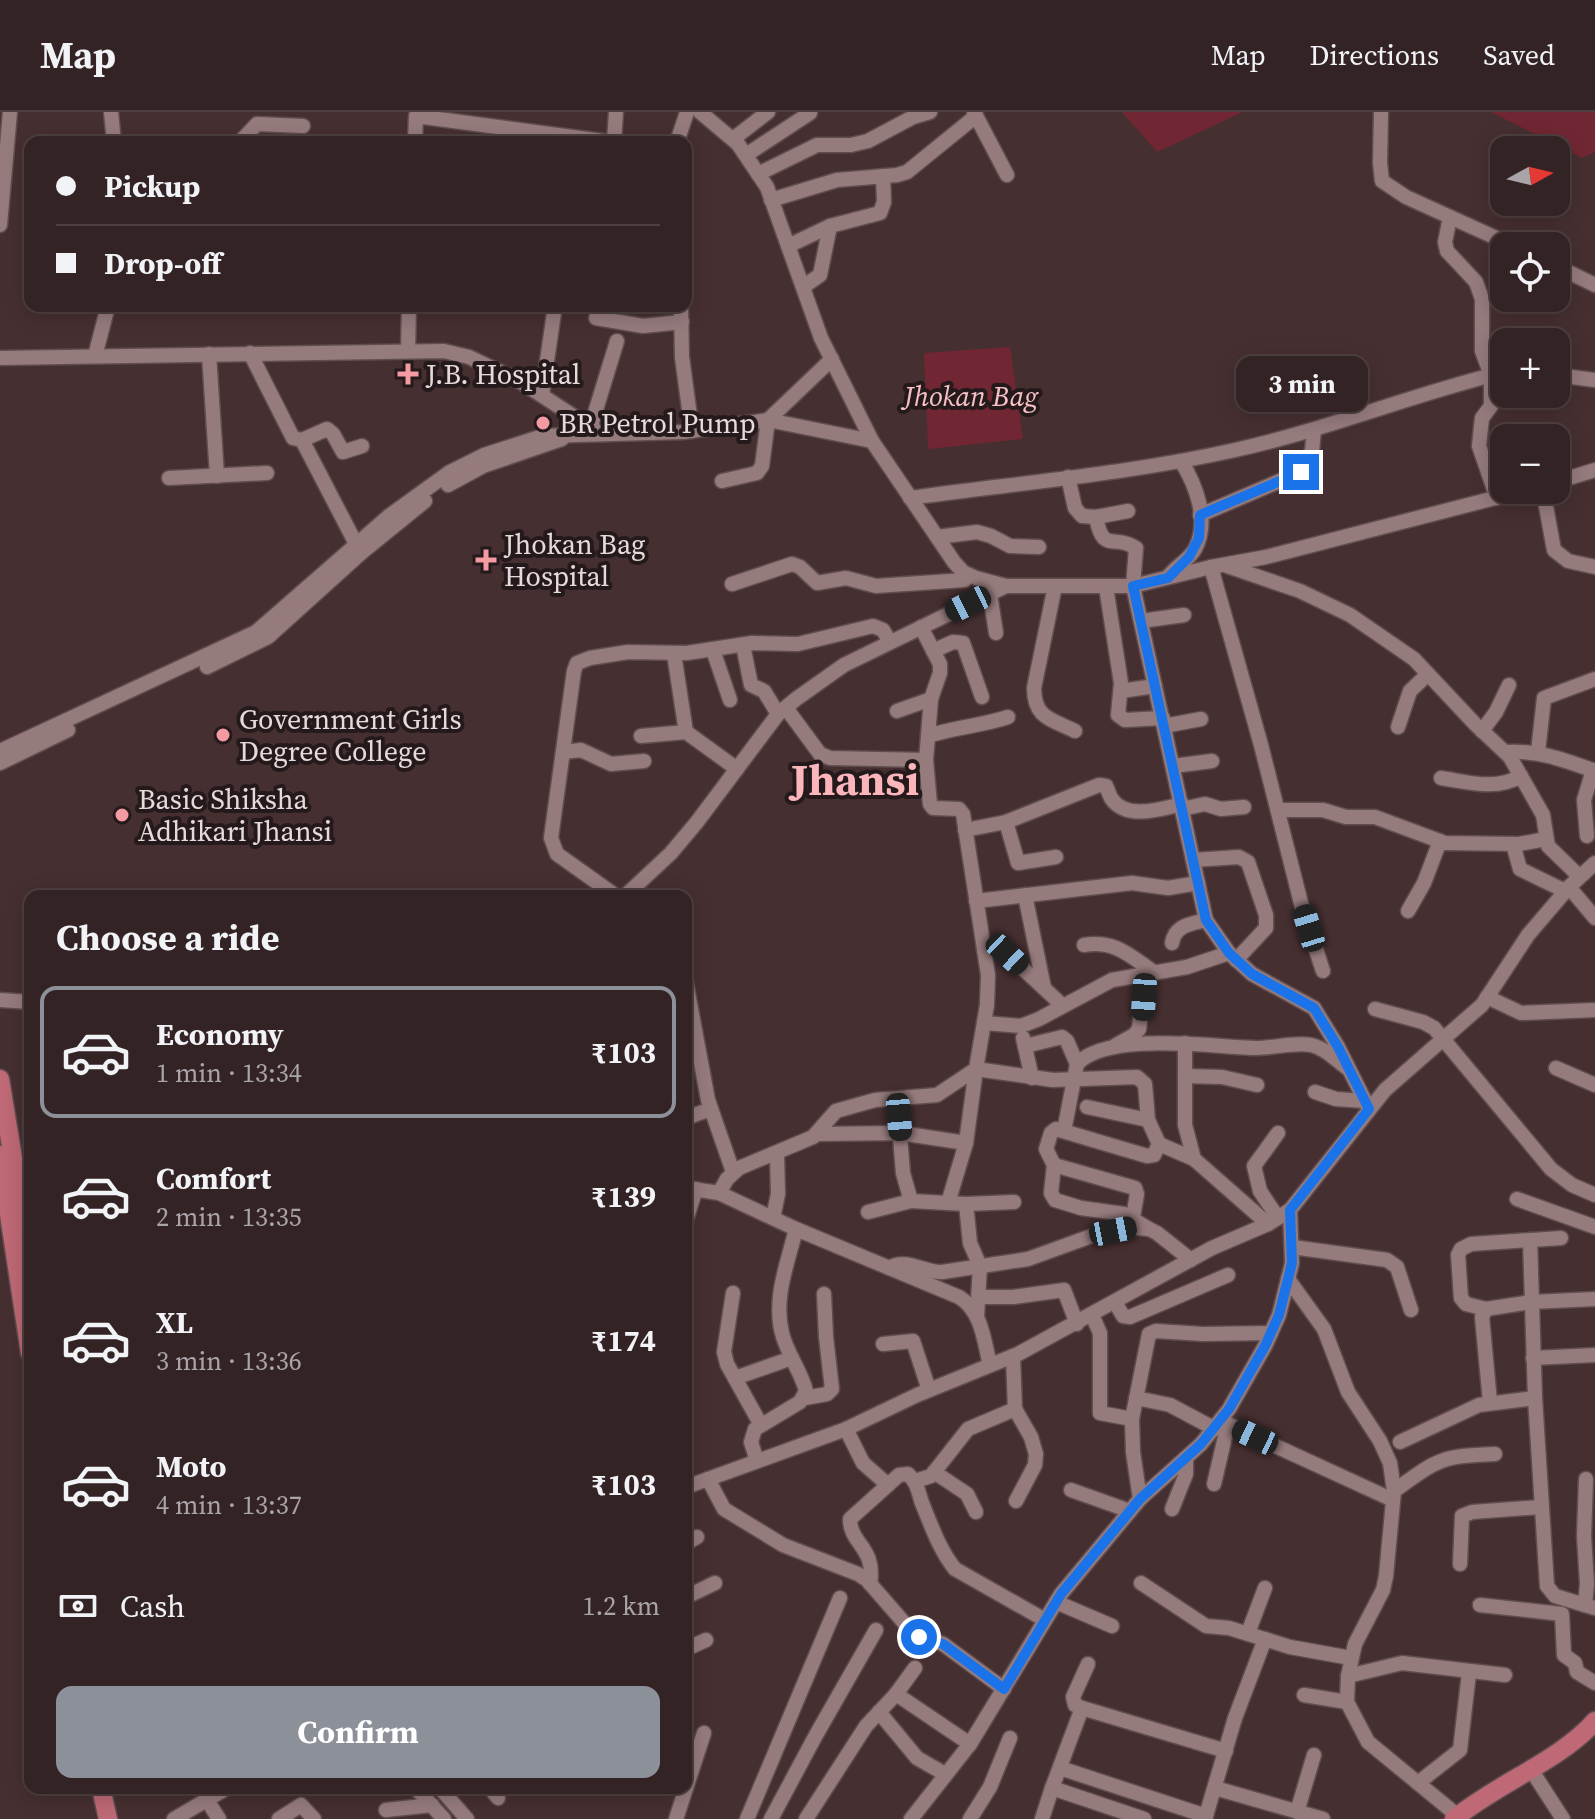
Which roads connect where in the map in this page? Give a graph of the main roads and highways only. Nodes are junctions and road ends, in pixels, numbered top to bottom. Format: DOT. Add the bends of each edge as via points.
graph roads {
  1 [pos="0,1079"];
  2 [pos="0,1155"];
  3 [pos="24,1225"];
  4 [pos="24,1289"];
  5 [pos="1593,1730"];
  6 [pos="102,1794"];
  7 [pos="114,1794"];
  8 [pos="1456,1818"];
  9 [pos="108,1819"];
  10 [pos="120,1819"];
  1 -- 3 [label="main road"];
  2 -- 4 [label="main road"];
  5 -- 8 [label="main road"];
  6 -- 9 [label="main road"];
  7 -- 10 [label="main road"];
}
